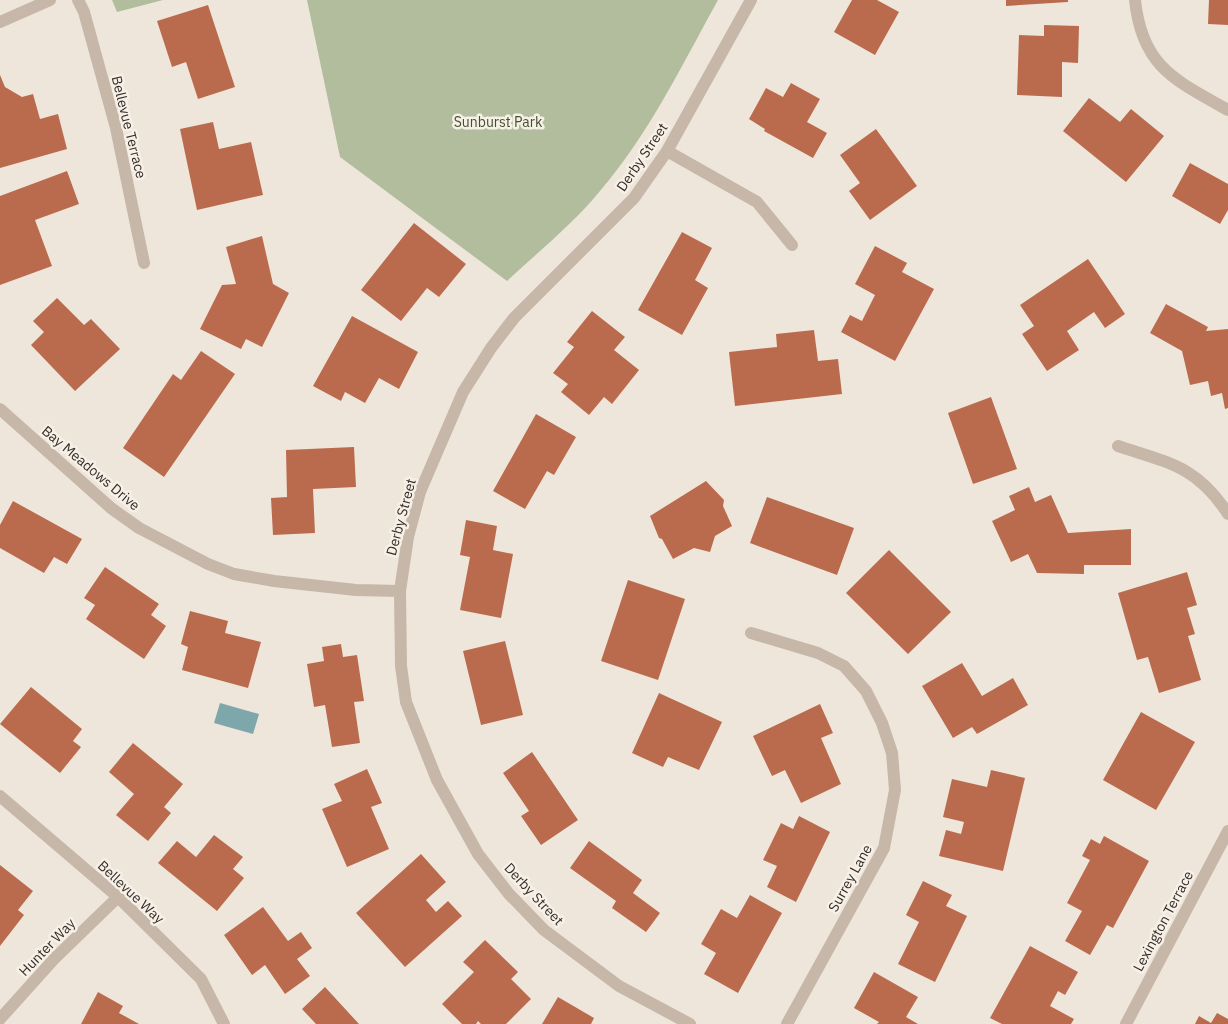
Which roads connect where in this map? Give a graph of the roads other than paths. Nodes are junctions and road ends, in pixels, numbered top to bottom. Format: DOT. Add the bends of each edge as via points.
graph roads {
  1 [pos="50,0"];
  2 [pos="78,0"];
  3 [pos="751,0"];
  4 [pos="1135,0"];
  5 [pos="0,22"];
  6 [pos="1228,110"];
  7 [pos="667,151"];
  8 [pos="792,245"];
  9 [pos="144,262"];
  10 [pos="0,409"];
  11 [pos="1118,446"];
  12 [pos="1228,514"];
  13 [pos="400,591"];
  14 [pos="751,633"];
  15 [pos="0,796"];
  16 [pos="1228,832"];
  17 [pos="118,897"];
  18 [pos="0,1020"];
  19 [pos="224,1024"];
  20 [pos="690,1024"];
  21 [pos="787,1024"];
  22 [pos="1126,1024"];
  1 -- 5 [label="street"];
  2 -- 9 [label="street, Bellevue Terrace" via="116,128"];
  3 -- 7 [label="street, Derby Street"];
  4 -- 6 [label="street" via="1138,24 1148,50 1161,67 1182,84"];
  7 -- 8 [label="street" via="757,202"];
  7 -- 13 [label="street, Derby Street" via="634,198 514,318 463,392 420,492 408,537"];
  10 -- 13 [label="street, Bay Meadows Drive" via="111,508 139,528 208,564 234,574 274,582"];
  11 -- 12 [label="street" via="1172,463 1195,475 1218,498"];
  13 -- 20 [label="street, Derby Street" via="401,666 406,702 437,780 478,854 509,894 544,930 620,986"];
  14 -- 21 [label="street, Surrey Lane" via="818,653 844,666 866,691 892,753 895,790 884,848"];
  15 -- 17 [label="street, Bellevue Way"];
  16 -- 22 [label="street, Lexington Terrace"];
  17 -- 18 [label="street, Hunter Way" via="54,959"];
  17 -- 19 [label="street, Bellevue Way" via="201,979"];
}
